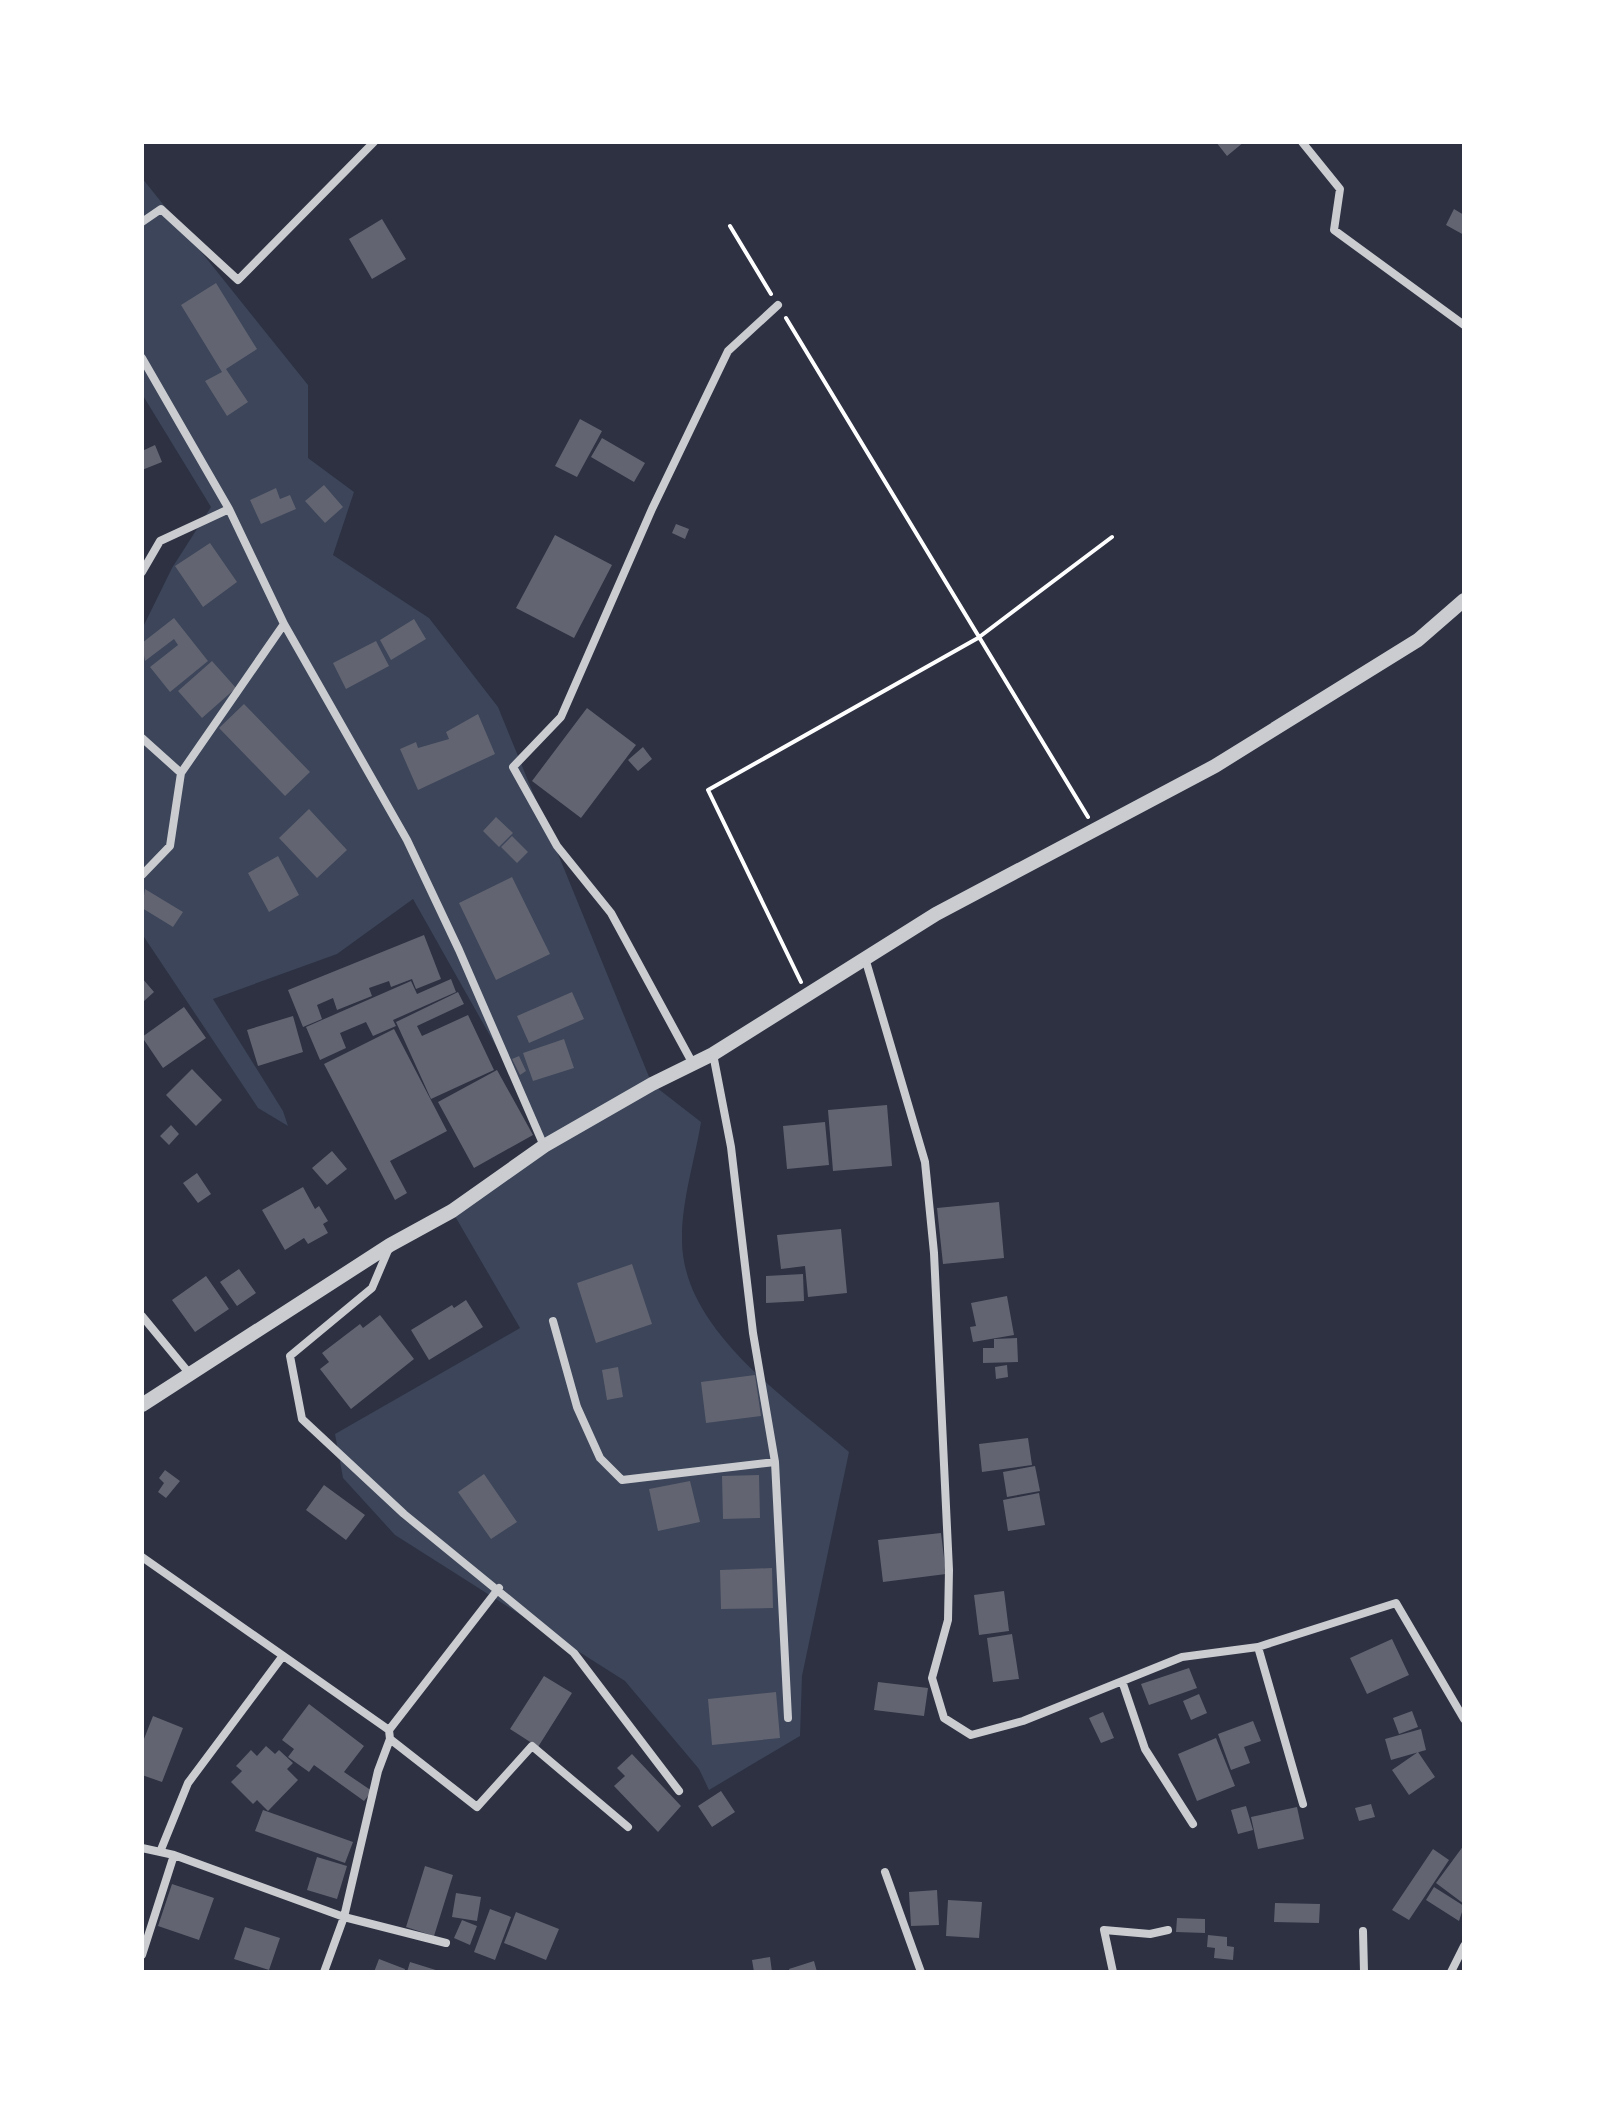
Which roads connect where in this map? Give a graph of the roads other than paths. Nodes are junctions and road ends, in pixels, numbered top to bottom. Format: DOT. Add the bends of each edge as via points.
graph roads {
  1 [pos="374,142"];
  2 [pos="1302,142"];
  3 [pos="142,222"];
  4 [pos="778,305"];
  5 [pos="1464,325"];
  6 [pos="142,358"];
  7 [pos="229,509"];
  8 [pos="142,572"];
  9 [pos="1464,600"];
  10 [pos="284,624"];
  11 [pos="142,738"];
  12 [pos="181,773"];
  13 [pos="142,875"];
  14 [pos="865,958"];
  15 [pos="713,1054"];
  16 [pos="693,1064"];
  17 [pos="544,1146"];
  18 [pos="390,1245"];
  19 [pos="142,1316"];
  20 [pos="553,1321"];
  21 [pos="189,1373"];
  22 [pos="142,1405"];
  23 [pos="775,1462"];
  24 [pos="142,1557"];
  25 [pos="499,1588"];
  26 [pos="1258,1647"];
  27 [pos="282,1657"];
  28 [pos="1122,1681"];
  29 [pos="788,1718"];
  30 [pos="1464,1719"];
  31 [pos="390,1734"];
  32 [pos="679,1791"];
  33 [pos="1303,1804"];
  34 [pos="1193,1824"];
  35 [pos="628,1827"];
  36 [pos="142,1848"];
  37 [pos="160,1852"];
  38 [pos="174,1855"];
  39 [pos="885,1872"];
  40 [pos="344,1917"];
  41 [pos="1168,1930"];
  42 [pos="1363,1931"];
  43 [pos="446,1943"];
  44 [pos="1464,1946"];
  45 [pos="142,1955"];
  46 [pos="324,1972"];
  47 [pos="921,1972"];
  48 [pos="1113,1972"];
  49 [pos="1364,1972"];
  50 [pos="1451,1972"];
  1 -- 3 [label="street" via="238,280 161,209"];
  2 -- 5 [label="street" via="1340,189 1334,230"];
  4 -- 16 [label="street" via="728,351 561,717 513,767 557,846 611,913"];
  6 -- 7 [label="street"];
  7 -- 8 [label="street" via="160,541"];
  7 -- 10 [label="street"];
  9 -- 14 [label="street" via="1418,640 1215,766 936,914"];
  10 -- 12 [label="street"];
  10 -- 17 [label="street" via="407,840"];
  11 -- 12 [label="street"];
  12 -- 13 [label="street" via="170,846"];
  14 -- 15 [label="street"];
  14 -- 28 [label="street" via="925,1162 949,1570 948,1620 932,1678 944,1718 971,1735 1023,1721"];
  15 -- 16 [label="street"];
  15 -- 23 [label="street"];
  16 -- 17 [label="street"];
  17 -- 18 [label="street" via="452,1211"];
  18 -- 21 [label="street"];
  18 -- 25 [label="street" via="372,1288 290,1356 302,1419 404,1514"];
  19 -- 21 [label="street"];
  20 -- 23 [label="street" via="577,1407 600,1458 622,1480"];
  21 -- 22 [label="street"];
  23 -- 29 [label="street"];
  24 -- 27 [label="street"];
  25 -- 31 [label="street"];
  25 -- 32 [label="street" via="574,1653"];
  26 -- 28 [label="street" via="1182,1657"];
  26 -- 30 [label="street" via="1396,1603"];
  26 -- 33 [label="street"];
  27 -- 31 [label="street"];
  27 -- 37 [label="street" via="188,1783"];
  28 -- 34 [label="street" via="1145,1749"];
  31 -- 35 [label="street" via="477,1807 532,1746"];
  31 -- 40 [label="street"];
  36 -- 37 [label="street"];
  37 -- 38 [label="street"];
  38 -- 40 [label="street"];
  38 -- 45 [label="street"];
  39 -- 47 [label="street"];
  40 -- 43 [label="street"];
  40 -- 46 [label="street"];
  41 -- 48 [label="street" via="1104,1930"];
  42 -- 49 [label="street"];
  44 -- 50 [label="street"];
}
